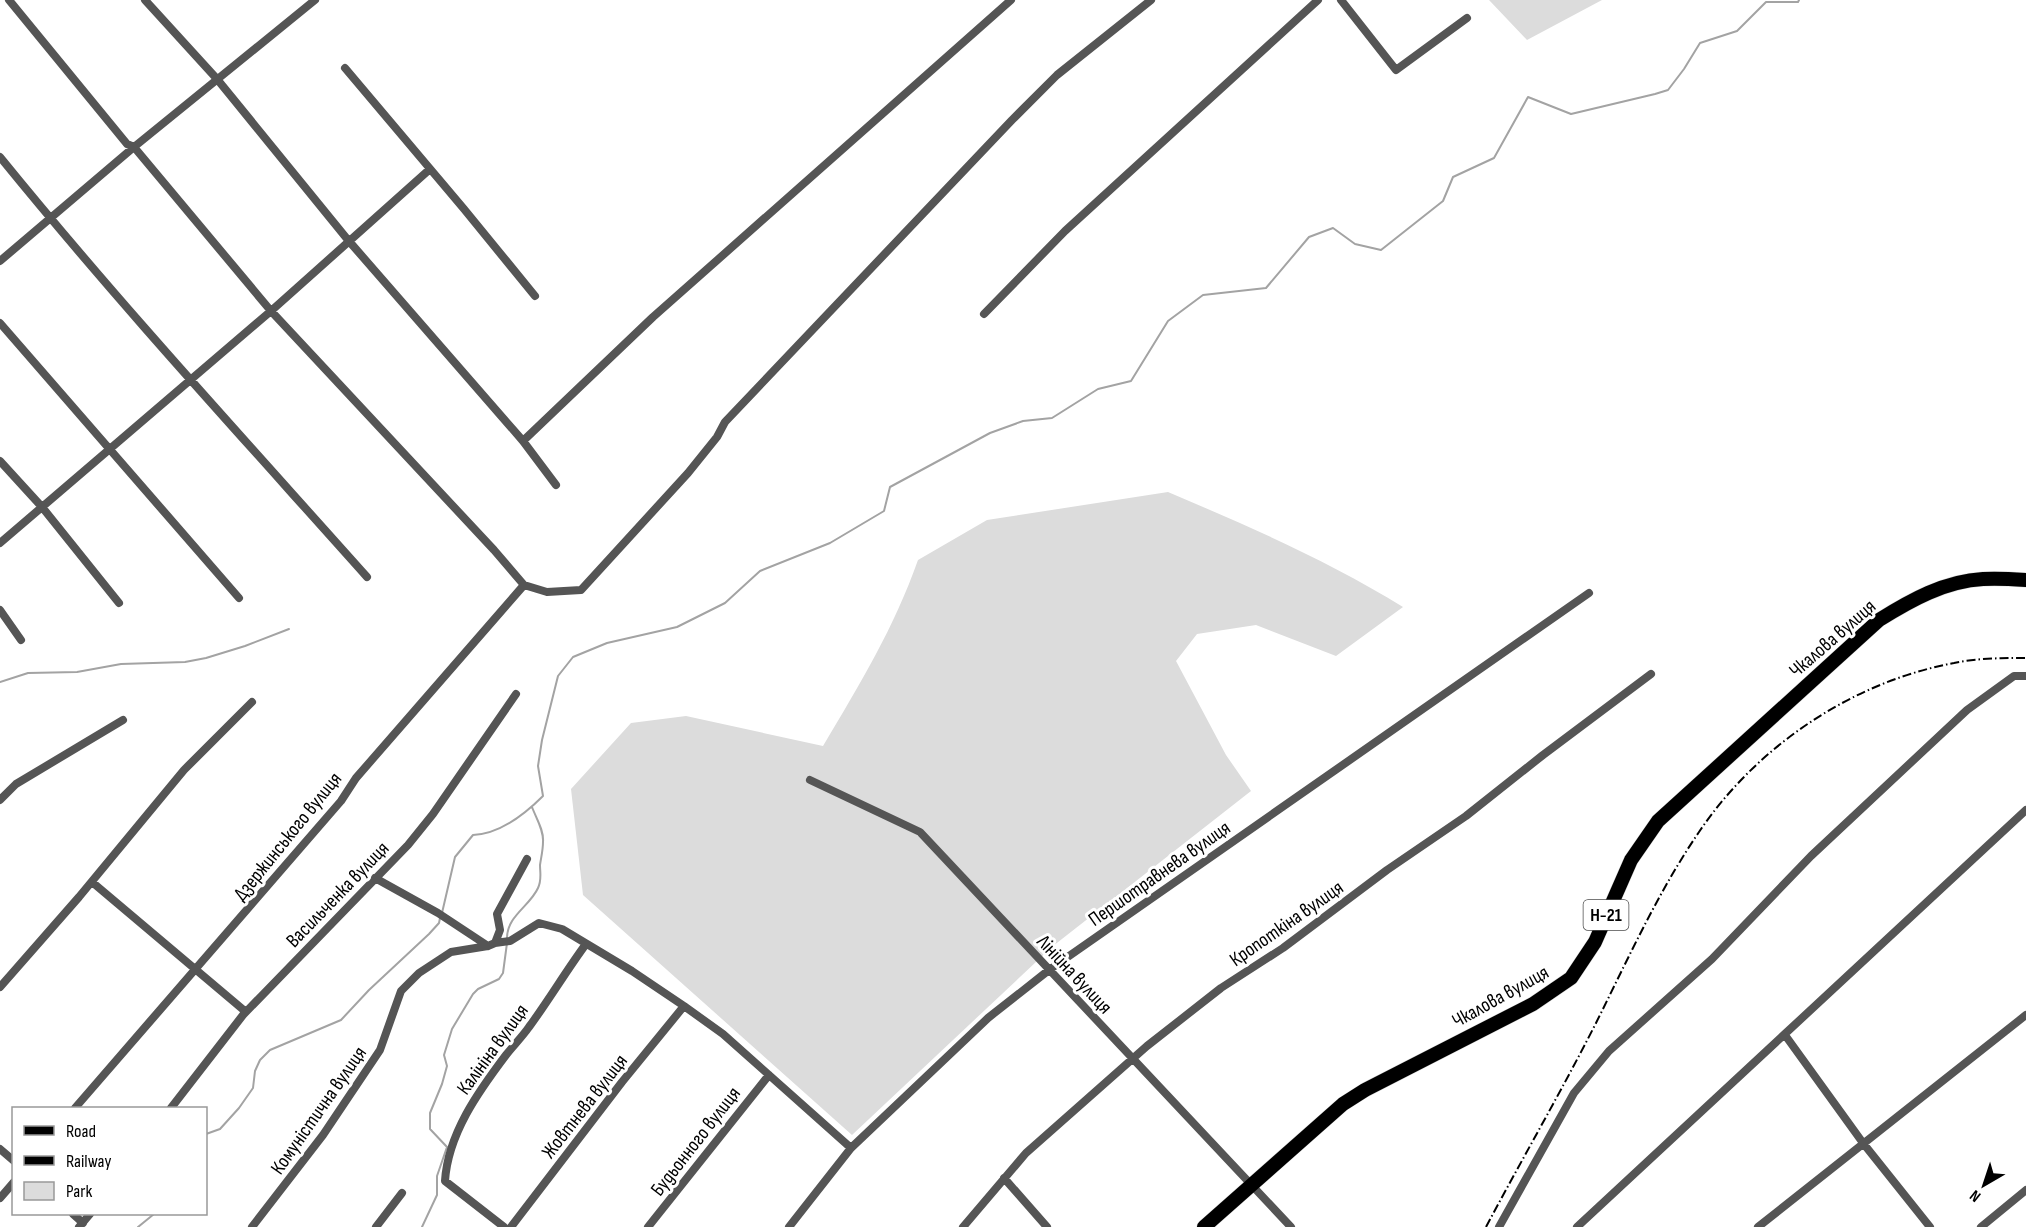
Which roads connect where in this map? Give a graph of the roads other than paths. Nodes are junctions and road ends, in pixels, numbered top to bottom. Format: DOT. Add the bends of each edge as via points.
graph roads {
  1 [pos="9,0"];
  2 [pos="145,0"];
  3 [pos="315,0"];
  4 [pos="1011,0"];
  5 [pos="1151,0"];
  6 [pos="1318,0"];
  7 [pos="1341,0"];
  8 [pos="1467,18"];
  9 [pos="345,68"];
  10 [pos="217,79"];
  11 [pos="134,147"];
  12 [pos="0,156"];
  13 [pos="430,169"];
  14 [pos="50,218"];
  15 [pos="348,240"];
  16 [pos="0,261"];
  17 [pos="535,296"];
  18 [pos="271,311"];
  19 [pos="984,314"];
  20 [pos="0,323"];
  21 [pos="190,380"];
  22 [pos="523,441"];
  23 [pos="111,449"];
  24 [pos="0,461"];
  25 [pos="556,484"];
  26 [pos="42,507"];
  27 [pos="0,543"];
  28 [pos="367,577"];
  29 [pos="2026,580"];
  30 [pos="524,585"];
  31 [pos="1589,593"];
  32 [pos="239,598"];
  33 [pos="119,603"];
  34 [pos="0,610"];
  35 [pos="21,640"];
  36 [pos="1651,674"];
  37 [pos="2026,676"];
  38 [pos="516,694"];
  39 [pos="252,702"];
  40 [pos="123,720"];
  41 [pos="810,780"];
  42 [pos="0,800"];
  43 [pos="2026,810"];
  44 [pos="527,859"];
  45 [pos="375,878"];
  46 [pos="92,882"];
  47 [pos="499,943"];
  48 [pos="586,944"];
  49 [pos="196,970"];
  50 [pos="1049,970"];
  51 [pos="0,987"];
  52 [pos="684,1005"];
  53 [pos="246,1012"];
  54 [pos="2026,1015"];
  55 [pos="1785,1035"];
  56 [pos="1132,1058"];
  57 [pos="769,1075"];
  58 [pos="76,1107"];
  59 [pos="172,1107"];
  60 [pos="1863,1143"];
  61 [pos="851,1148"];
  62 [pos="0,1149"];
  63 [pos="12,1159"];
  64 [pos="1004,1178"];
  65 [pos="12,1184"];
  66 [pos="1251,1184"];
  67 [pos="2026,1190"];
  68 [pos="402,1193"];
  69 [pos="0,1198"];
  70 [pos="252,1227"];
  71 [pos="376,1227"];
  72 [pos="504,1227"];
  73 [pos="511,1227"];
  74 [pos="648,1227"];
  75 [pos="789,1227"];
  76 [pos="963,1227"];
  77 [pos="1047,1227"];
  78 [pos="1204,1227"];
  79 [pos="1291,1227"];
  80 [pos="1499,1227"];
  81 [pos="1577,1227"];
  82 [pos="1758,1227"];
  83 [pos="1930,1227"];
  84 [pos="1981,1227"];
  1 -- 11 [label="street" via="127,144"];
  2 -- 10 [label="street"];
  3 -- 10 [label="street"];
  4 -- 22 [label="street" via="652,317"];
  5 -- 30 [label="street" via="1057,75 1012,120 725,422 688,473 581,590 547,592"];
  6 -- 19 [label="street" via="1065,231"];
  7 -- 8 [label="street" via="1396,70"];
  9 -- 13 [label="street"];
  10 -- 11 [label="street"];
  10 -- 15 [label="street"];
  11 -- 14 [label="street"];
  11 -- 18 [label="street"];
  12 -- 14 [label="street"];
  13 -- 15 [label="street"];
  13 -- 17 [label="street"];
  14 -- 16 [label="street"];
  14 -- 21 [label="street"];
  15 -- 18 [label="street"];
  15 -- 22 [label="street"];
  18 -- 21 [label="street"];
  18 -- 30 [label="street"];
  20 -- 23 [label="street"];
  21 -- 23 [label="street"];
  21 -- 28 [label="street"];
  22 -- 25 [label="street"];
  23 -- 26 [label="street"];
  23 -- 32 [label="street"];
  24 -- 26 [label="street"];
  26 -- 27 [label="street"];
  26 -- 33 [label="street"];
  29 -- 66 [label="main road, Чкалова вулиця / Н-21" via="1982,579 1949,584 1879,620 1658,821 1630,860 1595,942 1571,978 1533,1004 1343,1104"];
  30 -- 49 [label="street, Дзержинського вулиця"];
  31 -- 50 [label="street, Першотравнева вулиця"];
  34 -- 35 [label="street"];
  36 -- 56 [label="street, Кропоткіна вулиця" via="1472,812 1221,988"];
  37 -- 80 [label="street" via="2014,676 1967,710 1811,856 1712,959 1609,1051 1574,1094"];
  38 -- 45 [label="street, Васильченка вулиця" via="433,814"];
  39 -- 46 [label="street" via="184,770"];
  40 -- 42 [label="street" via="16,783"];
  41 -- 50 [label="street, Лінійна вулиця" via="920,832"];
  43 -- 55 [label="street"];
  44 -- 47 [label="street" via="497,914"];
  45 -- 47 [label="street"];
  45 -- 53 [label="street, Васильченка вулиця"];
  46 -- 49 [label="street"];
  46 -- 51 [label="street"];
  47 -- 48 [label="street" via="539,923 562,929"];
  47 -- 70 [label="street, Комуністична вулиця" via="451,952 419,973 401,991 380,1050 323,1135"];
  48 -- 52 [label="street"];
  48 -- 72 [label="street, Калініна вулиця" via="468,1110 446,1161 445,1181"];
  49 -- 53 [label="street"];
  49 -- 58 [label="street, Дзержинського вулиця"];
  50 -- 56 [label="street, Лінійна вулиця"];
  50 -- 61 [label="street, Першотравнева вулиця" via="988,1018"];
  52 -- 57 [label="street"];
  52 -- 73 [label="street, Жовтнева вулиця"];
  53 -- 59 [label="street, Васильченка вулиця"];
  54 -- 60 [label="street"];
  55 -- 60 [label="street"];
  55 -- 81 [label="street"];
  56 -- 64 [label="street, Кропоткіна вулиця" via="1026,1153"];
  56 -- 66 [label="street, Лінійна вулиця"];
  57 -- 61 [label="street"];
  57 -- 74 [label="street, Будьонного вулиця"];
  60 -- 82 [label="street"];
  60 -- 83 [label="street"];
  61 -- 75 [label="street, Першотравнева вулиця"];
  62 -- 63 [label="street"];
  64 -- 76 [label="street, Кропоткіна вулиця"];
  64 -- 77 [label="street"];
  65 -- 69 [label="street"];
  66 -- 78 [label="main road, Чкалова вулиця / Н-21"];
  66 -- 79 [label="street, Лінійна вулиця"];
  67 -- 84 [label="street"];
  68 -- 71 [label="street"];
}
